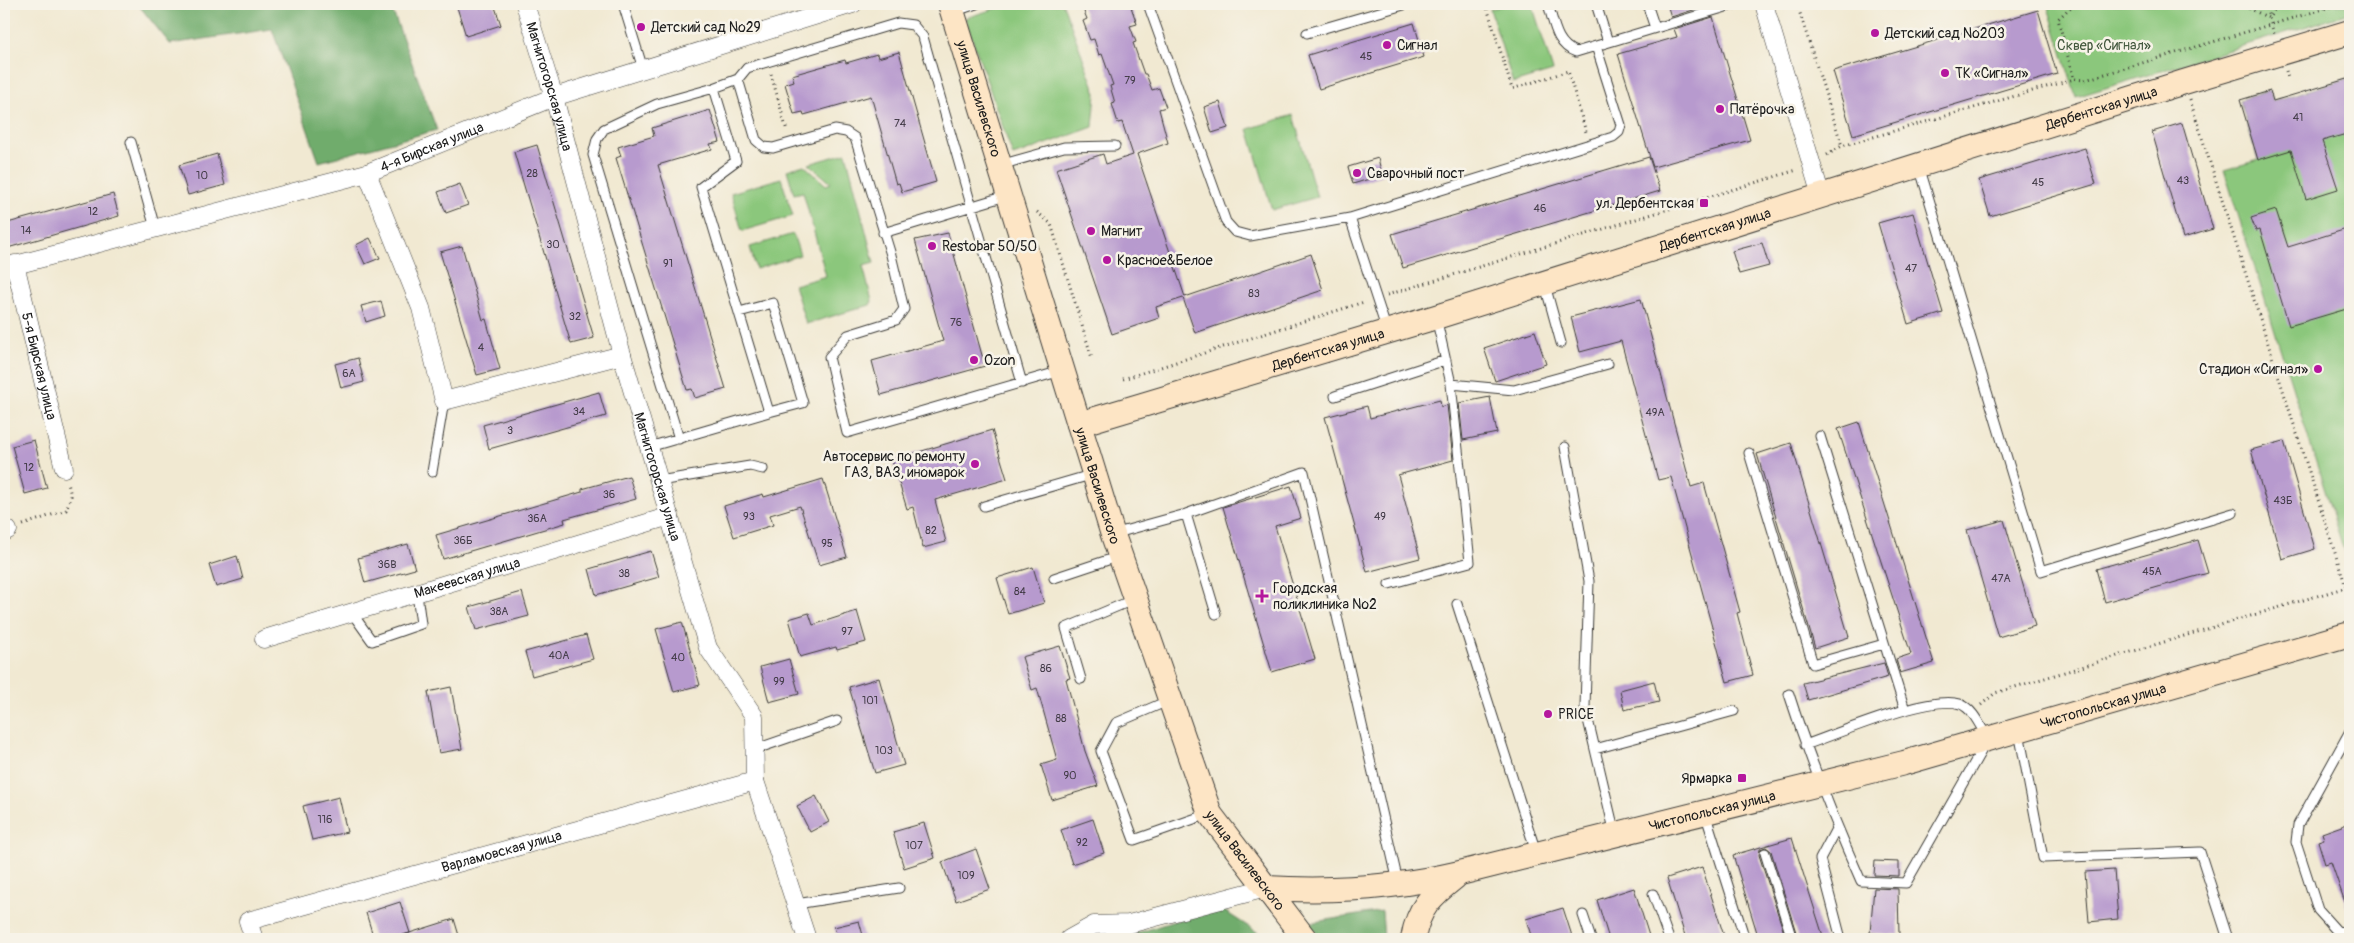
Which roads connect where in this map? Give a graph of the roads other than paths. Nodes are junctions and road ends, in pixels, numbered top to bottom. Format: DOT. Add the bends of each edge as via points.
graph roads {
  1 [pos="525,4"];
  2 [pos="623,4"];
  3 [pos="853,4"];
  4 [pos="976,4"];
  5 [pos="1148,4"];
  6 [pos="1407,4"];
  7 [pos="1548,4"];
  8 [pos="1596,4"];
  9 [pos="1647,4"];
  10 [pos="1736,4"];
  11 [pos="1764,4"];
  12 [pos="951,8"];
  13 [pos="1654,28"];
  14 [pos="2350,32"];
  15 [pos="1307,33"];
  16 [pos="1608,42"];
  17 [pos="1596,46"];
  18 [pos="643,69"];
  19 [pos="738,79"];
  20 [pos="714,88"];
  21 [pos="554,97"];
  22 [pos="131,142"];
  23 [pos="1114,146"];
  24 [pos="1000,166"];
  25 [pos="1919,166"];
  26 [pos="367,173"];
  27 [pos="1009,195"];
  28 [pos="1821,196"];
  29 [pos="972,207"];
  30 [pos="1350,218"];
  31 [pos="155,228"];
  32 [pos="883,233"];
  33 [pos="9,266"];
  34 [pos="1544,282"];
  35 [pos="739,312"];
  36 [pos="1436,317"];
  37 [pos="1387,331"];
  38 [pos="1562,344"];
  39 [pos="622,355"];
  40 [pos="1446,360"];
  41 [pos="1608,364"];
  42 [pos="1064,370"];
  43 [pos="1022,383"];
  44 [pos="1451,384"];
  45 [pos="1335,396"];
  46 [pos="444,401"];
  47 [pos="769,412"];
  48 [pos="1079,424"];
  49 [pos="1820,436"];
  50 [pos="680,439"];
  51 [pos="649,447"];
  52 [pos="1565,447"];
  53 [pos="1749,453"];
  54 [pos="64,468"];
  55 [pos="763,469"];
  56 [pos="432,472"];
  57 [pos="1094,474"];
  58 [pos="659,481"];
  59 [pos="984,506"];
  60 [pos="2234,513"];
  61 [pos="1186,514"];
  62 [pos="670,516"];
  63 [pos="1116,545"];
  64 [pos="1054,578"];
  65 [pos="1390,584"];
  66 [pos="417,594"];
  67 [pos="1135,599"];
  68 [pos="1457,604"];
  69 [pos="352,614"];
  70 [pos="1216,614"];
  71 [pos="2350,634"];
  72 [pos="264,639"];
  73 [pos="1884,644"];
  74 [pos="1081,679"];
  75 [pos="1789,694"];
  76 [pos="1170,700"];
  77 [pos="1905,710"];
  78 [pos="1734,711"];
  79 [pos="837,722"];
  80 [pos="2018,729"];
  81 [pos="2350,731"];
  82 [pos="1988,739"];
  83 [pos="1805,745"];
  84 [pos="756,749"];
  85 [pos="1595,750"];
  86 [pos="755,781"];
  87 [pos="1818,784"];
  88 [pos="1705,813"];
  89 [pos="1210,814"];
  90 [pos="1837,827"];
  91 [pos="1615,834"];
  92 [pos="1765,853"];
  93 [pos="1537,855"];
  94 [pos="1460,873"];
  95 [pos="1399,884"];
  96 [pos="899,888"];
  97 [pos="1266,888"];
  98 [pos="1653,894"];
  99 [pos="796,904"];
  100 [pos="1583,915"];
  101 [pos="2350,934"];
  102 [pos="254,939"];
  103 [pos="807,939"];
  104 [pos="1069,939"];
  105 [pos="1305,939"];
  106 [pos="1412,939"];
  107 [pos="1591,939"];
  108 [pos="1669,939"];
  109 [pos="1745,939"];
  110 [pos="1792,939"];
  111 [pos="1841,939"];
  112 [pos="2228,939"];
  1 -- 21 [label="street, Магнитогорская улица"];
  2 -- 18 [label="lane"];
  3 -- 18 [label="street, 4-я Бирская улица"];
  4 -- 12 [label="lane"];
  5 -- 30 [label="lane" via="1226,222 1235,232 1250,236"];
  6 -- 15 [label="lane"];
  7 -- 17 [label="lane" via="1560,40 1566,48 1576,52"];
  8 -- 16 [label="lane"];
  9 -- 13 [label="lane"];
  10 -- 13 [label="lane"];
  11 -- 28 [label="street"];
  12 -- 24 [label="street, улица Василевского"];
  13 -- 16 [label="lane"];
  14 -- 25 [label="street, Дербентская улица"];
  16 -- 17 [label="lane"];
  17 -- 30 [label="lane" via="1620,125 1619,132 1613,137"];
  18 -- 21 [label="street, 4-я Бирская улица"];
  19 -- 20 [label="lane"];
  19 -- 29 [label="lane" via="747,68 898,23 913,25 923,37"];
  19 -- 32 [label="lane" via="756,140 764,147 774,148 836,130 855,138"];
  20 -- 35 [label="lane" via="736,162 701,187"];
  20 -- 50 [label="lane" via="657,104 604,129 597,139 593,155"];
  21 -- 26 [label="street, 4-я Бирская улица"];
  21 -- 39 [label="street, Магнитогорская улица"];
  22 -- 31 [label="lane"];
  23 -- 24 [label="lane" via="1064,147"];
  24 -- 27 [label="street, улица Василевского"];
  25 -- 28 [label="street, Дербентская улица"];
  25 -- 60 [label="lane" via="2041,571"];
  26 -- 31 [label="street, 4-я Бирская улица"];
  26 -- 46 [label="street" via="421,308"];
  27 -- 29 [label="lane"];
  27 -- 42 [label="street, улица Василевского"];
  28 -- 34 [label="street, Дербентская улица"];
  29 -- 32 [label="lane"];
  29 -- 43 [label="lane"];
  30 -- 37 [label="lane"];
  31 -- 33 [label="street, 4-я Бирская улица"];
  32 -- 43 [label="lane" via="904,309 896,320 848,335 829,357 847,433"];
  33 -- 54 [label="street, 5-я Бирская улица"];
  34 -- 36 [label="street, Дербентская улица"];
  34 -- 38 [label="lane"];
  35 -- 47 [label="lane"];
  35 -- 47 [label="lane" via="773,302 803,403"];
  36 -- 37 [label="street, Дербентская улица"];
  36 -- 40 [label="lane"];
  37 -- 48 [label="street, Дербентская улица"];
  39 -- 46 [label="street"];
  39 -- 51 [label="street, Магнитогорская улица"];
  40 -- 44 [label="lane"];
  40 -- 45 [label="lane"];
  41 -- 44 [label="lane" via="1514,390"];
  42 -- 43 [label="lane"];
  42 -- 48 [label="street, улица Василевского"];
  44 -- 65 [label="lane" via="1470,562"];
  46 -- 56 [label="lane"];
  47 -- 50 [label="lane"];
  48 -- 57 [label="street, улица Василевского"];
  49 -- 73 [label="lane"];
  50 -- 51 [label="lane"];
  51 -- 58 [label="street, Магнитогорская улица"];
  52 -- 85 [label="lane" via="1590,581 1585,707"];
  53 -- 73 [label="lane" via="1812,664"];
  55 -- 58 [label="lane" via="750,466"];
  57 -- 59 [label="lane"];
  57 -- 63 [label="street, улица Василевского"];
  58 -- 62 [label="street, Магнитогорская улица"];
  61 -- 63 [label="lane"];
  61 -- 70 [label="lane"];
  61 -- 95 [label="lane" via="1304,472"];
  62 -- 66 [label="street, Макеевская улица"];
  62 -- 84 [label="street, Магнитогорская улица" via="708,648 754,716"];
  63 -- 64 [label="lane"];
  63 -- 67 [label="street, улица Василевского"];
  66 -- 69 [label="street, Макеевская улица"];
  66 -- 69 [label="lane" via="421,624 372,641"];
  67 -- 74 [label="lane" via="1066,628"];
  67 -- 76 [label="street, улица Василевского"];
  68 -- 93 [label="lane"];
  69 -- 72 [label="street, Макеевская улица"];
  71 -- 80 [label="street, Чистопольская улица"];
  73 -- 77 [label="lane"];
  75 -- 83 [label="lane"];
  76 -- 89 [label="street, улица Василевского"];
  76 -- 89 [label="lane" via="1116,723 1101,751 1134,840"];
  77 -- 82 [label="lane" via="1945,702 1961,704 1972,713"];
  77 -- 83 [label="lane"];
  78 -- 85 [label="lane"];
  79 -- 84 [label="lane"];
  80 -- 82 [label="street, Чистопольская улица"];
  80 -- 112 [label="lane" via="2043,858 2200,852"];
  81 -- 101 [label="lane" via="2298,825 2296,842 2318,910 2336,930"];
  82 -- 87 [label="street, Чистопольская улица"];
  82 -- 90 [label="lane" via="1906,883 1861,881"];
  83 -- 87 [label="lane"];
  84 -- 86 [label="street, Магнитогорская улица"];
  85 -- 91 [label="lane"];
  86 -- 99 [label="street, Магнитогорская улица"];
  86 -- 102 [label="street, Варламовская улица" via="248,921"];
  87 -- 88 [label="street, Чистопольская улица"];
  87 -- 90 [label="lane"];
  88 -- 91 [label="street, Чистопольская улица"];
  88 -- 109 [label="lane"];
  89 -- 97 [label="street, улица Василевского"];
  90 -- 111 [label="lane" via="1820,859"];
  91 -- 93 [label="street, Чистопольская улица"];
  92 -- 110 [label="lane"];
  93 -- 94 [label="street, Чистопольская улица"];
  94 -- 95 [label="street, Чистопольская улица"];
  94 -- 106 [label="street" via="1432,896 1419,914"];
  95 -- 97 [label="street, Чистопольская улица" via="1317,891"];
  96 -- 99 [label="lane"];
  97 -- 104 [label="street, Чистопольская улица" via="1129,924 1094,925"];
  97 -- 105 [label="street, улица Василевского"];
  98 -- 108 [label="lane"];
  99 -- 103 [label="street, Магнитогорская улица"];
  100 -- 107 [label="lane"];
}
